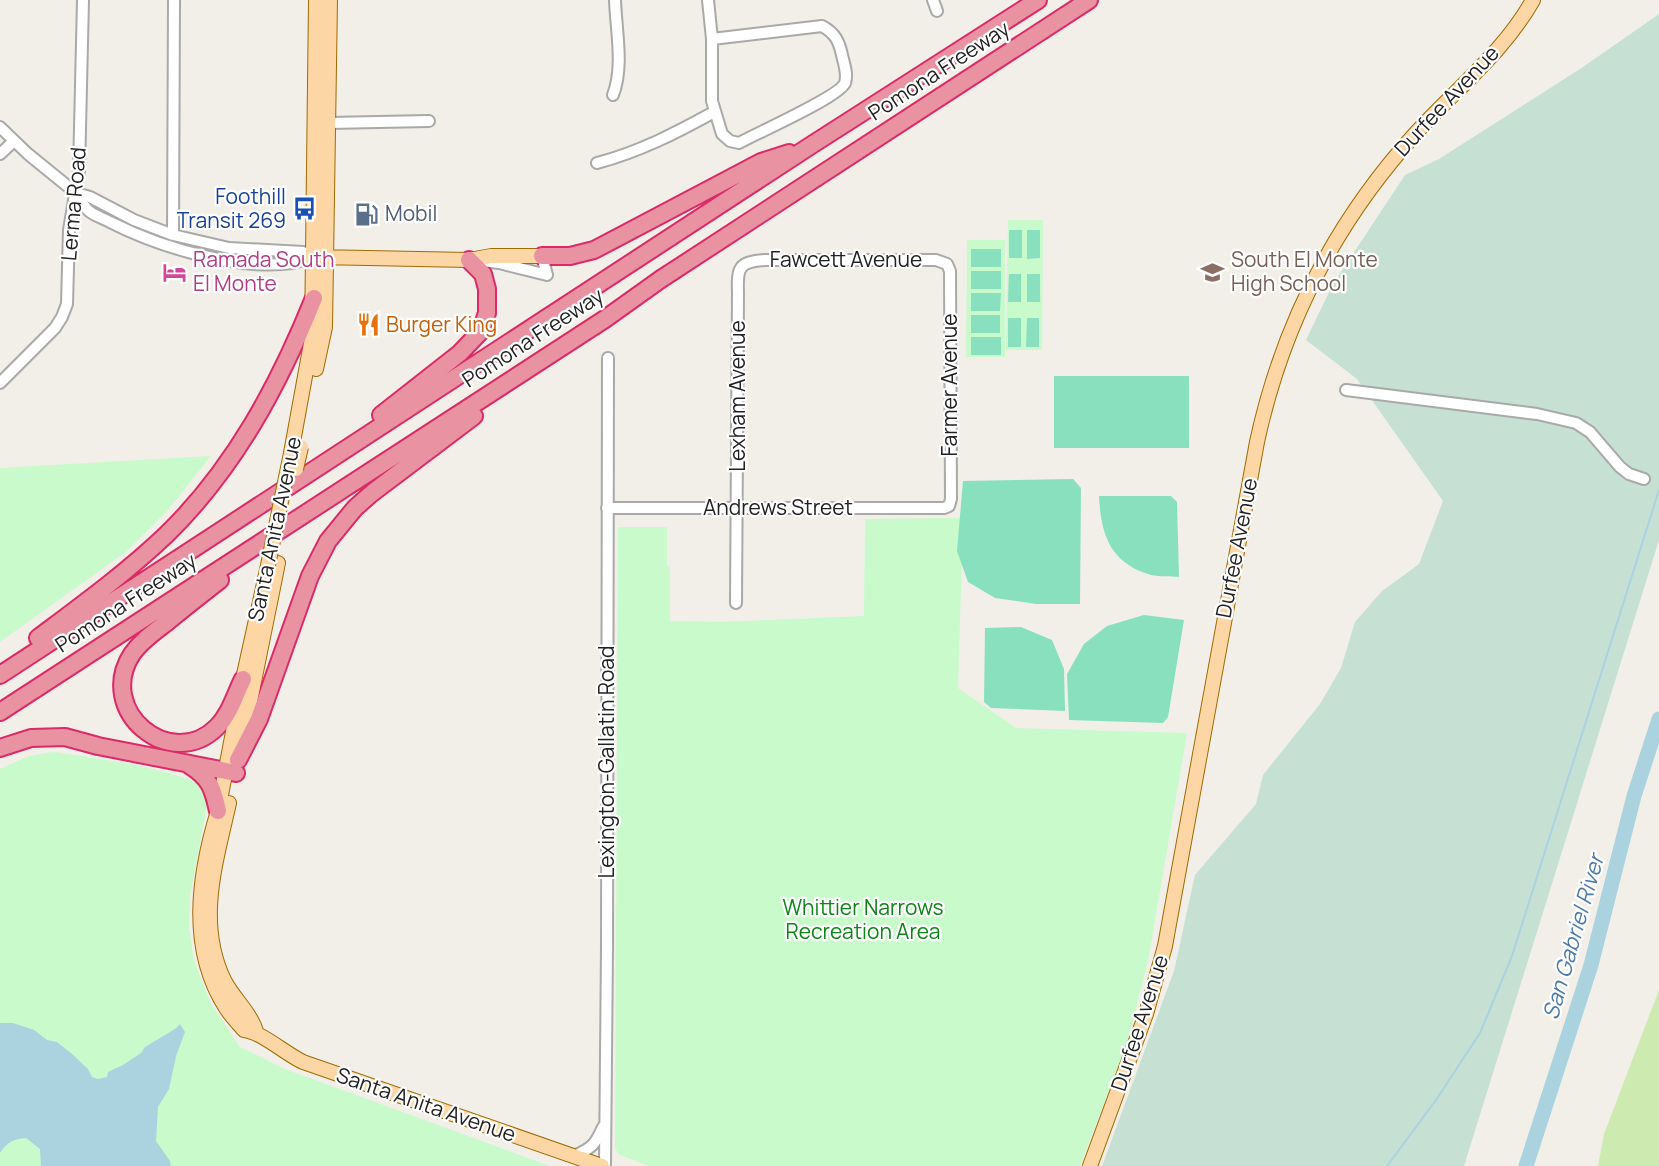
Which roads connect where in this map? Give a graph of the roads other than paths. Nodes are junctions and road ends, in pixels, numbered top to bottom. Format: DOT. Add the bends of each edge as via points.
graph roads {
  1 [pos="82,0"];
  2 [pos="174,0"];
  3 [pos="316,0"];
  4 [pos="330,0"];
  5 [pos="615,0"];
  6 [pos="708,0"];
  7 [pos="933,0"];
  8 [pos="1038,0"];
  9 [pos="1089,0"];
  10 [pos="1533,0"];
  11 [pos="937,11"];
  12 [pos="712,39"];
  13 [pos="613,96"];
  14 [pos="714,112"];
  15 [pos="429,121"];
  16 [pos="328,123"];
  17 [pos="0,127"];
  18 [pos="14,141"];
  19 [pos="810,146"];
  20 [pos="0,154"];
  21 [pos="597,163"];
  22 [pos="76,193"];
  23 [pos="173,235"];
  24 [pos="280,251"];
  25 [pos="542,256"];
  26 [pos="320,257"];
  27 [pos="469,260"];
  28 [pos="278,263"];
  29 [pos="947,264"];
  30 [pos="744,265"];
  31 [pos="314,298"];
  32 [pos="604,319"];
  33 [pos="608,358"];
  34 [pos="0,383"];
  35 [pos="1346,390"];
  36 [pos="296,450"];
  37 [pos="1644,478"];
  38 [pos="297,482"];
  39 [pos="949,506"];
  40 [pos="607,508"];
  41 [pos="737,508"];
  42 [pos="298,518"];
  43 [pos="272,566"];
  44 [pos="736,603"];
  45 [pos="0,667"];
  46 [pos="0,675"];
  47 [pos="243,679"];
  48 [pos="0,712"];
  49 [pos="0,748"];
  50 [pos="186,763"];
  51 [pos="233,768"];
  52 [pos="218,812"];
  53 [pos="256,1031"];
  54 [pos="605,1121"];
  55 [pos="574,1156"];
  56 [pos="603,1166"];
  57 [pos="1090,1166"];
  1 -- 22 [label="street, Lerma Road"];
  2 -- 23 [label="street"];
  3 -- 26 [label="main road, Santa Anita Avenue"];
  4 -- 16 [label="main road, Santa Anita Avenue"];
  5 -- 13 [label="street" via="618,70"];
  6 -- 12 [label="street"];
  7 -- 11 [label="street"];
  8 -- 19 [label="highway, Pomona Freeway"];
  9 -- 32 [label="highway, Pomona Freeway"];
  10 -- 57 [label="main road, Durfee Avenue" via="1480,70 1425,122 1369,189 1338,235 1288,336 1257,442 1165,946 1146,1014"];
  12 -- 14 [label="street"];
  12 -- 14 [label="street" via="822,26 836,35 846,75 844,86 821,101 739,143 722,134"];
  14 -- 21 [label="street" via="650,146"];
  15 -- 16 [label="street"];
  16 -- 26 [label="main road, Santa Anita Avenue"];
  17 -- 18 [label="street"];
  18 -- 20 [label="street"];
  18 -- 22 [label="street"];
  19 -- 25 [label="highway" via="761,162 594,250 570,256"];
  19 -- 38 [label="highway, Pomona Freeway"];
  22 -- 23 [label="street"];
  22 -- 28 [label="street" via="88,210 159,244 212,258"];
  22 -- 34 [label="street, Lerma Road" via="69,230 67,304 62,317"];
  23 -- 24 [label="street" via="229,248"];
  24 -- 26 [label="street"];
  24 -- 28 [label="street"];
  25 -- 27 [label="main road"];
  25 -- 27 [label="street" via="547,275"];
  26 -- 27 [label="main road"];
  26 -- 28 [label="street"];
  26 -- 31 [label="main road, Santa Anita Avenue"];
  26 -- 36 [label="main road, Santa Anita Avenue" via="325,327"];
  27 -- 38 [label="highway" via="483,274 488,289 481,331 460,353"];
  29 -- 30 [label="street, Fawcett Avenue" via="936,260 774,260"];
  29 -- 39 [label="street, Farmer Avenue"];
  30 -- 41 [label="street, Lexham Avenue" via="737,273"];
  31 -- 36 [label="main road, Santa Anita Avenue"];
  31 -- 45 [label="highway" via="299,337 255,422 202,495 140,559"];
  32 -- 42 [label="highway, Pomona Freeway"];
  32 -- 51 [label="highway" via="399,472 339,526 310,576 259,719"];
  33 -- 40 [label="street, Lexington-Gallatin Road"];
  35 -- 37 [label="street" via="1537,414 1576,423 1590,432 1620,467"];
  36 -- 43 [label="main road, Santa Anita Avenue, bridge"];
  38 -- 46 [label="highway, Pomona Freeway"];
  39 -- 41 [label="street, Andrews Street"];
  40 -- 41 [label="street, Andrews Street"];
  40 -- 54 [label="street, Lexington-Gallatin Road"];
  41 -- 44 [label="street, Lexham Avenue"];
  42 -- 47 [label="highway" via="143,641 125,669 122,697 139,725 152,736 177,743 216,728"];
  42 -- 48 [label="highway, Pomona Freeway"];
  43 -- 47 [label="main road, Santa Anita Avenue"];
  43 -- 51 [label="main road, Santa Anita Avenue"];
  47 -- 51 [label="main road, Santa Anita Avenue"];
  49 -- 50 [label="highway" via="31,738 64,737"];
  50 -- 51 [label="highway"];
  50 -- 52 [label="highway" via="210,783"];
  51 -- 52 [label="main road, Santa Anita Avenue"];
  51 -- 53 [label="main road, Santa Anita Avenue" via="213,871 210,938 224,980"];
  52 -- 53 [label="main road, Santa Anita Avenue" via="200,894 202,944 226,1009 243,1030"];
  53 -- 55 [label="main road, Santa Anita Avenue" via="303,1062"];
  54 -- 55 [label="street" via="597,1142"];
  54 -- 56 [label="street, Lexington-Gallatin Road"];
  55 -- 56 [label="main road, Santa Anita Avenue"];
}
